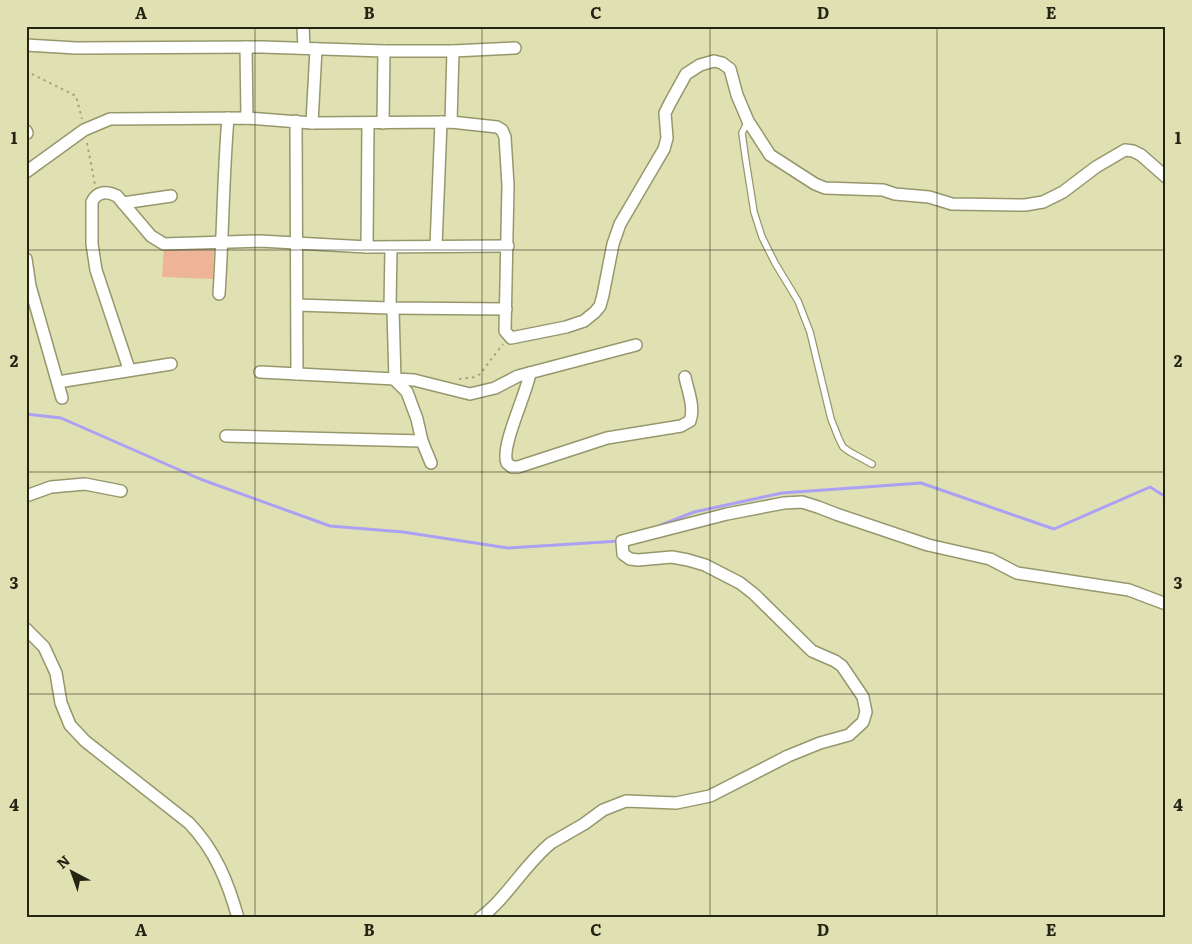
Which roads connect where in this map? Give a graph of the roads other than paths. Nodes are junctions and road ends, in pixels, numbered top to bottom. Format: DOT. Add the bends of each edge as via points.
graph roads {
  1 [pos="303,26"];
  2 [pos="26,45"];
  3 [pos="246,47"];
  4 [pos="304,48"];
  5 [pos="515,48"];
  6 [pos="316,49"];
  7 [pos="384,51"];
  8 [pos="453,51"];
  9 [pos="228,118"];
  10 [pos="247,118"];
  11 [pos="296,121"];
  12 [pos="748,121"];
  13 [pos="446,122"];
  14 [pos="312,123"];
  15 [pos="368,123"];
  16 [pos="383,123"];
  17 [pos="26,172"];
  18 [pos="1166,178"];
  19 [pos="171,196"];
  20 [pos="123,203"];
  21 [pos="222,242"];
  22 [pos="296,243"];
  23 [pos="436,246"];
  24 [pos="508,246"];
  25 [pos="367,247"];
  26 [pos="391,247"];
  27 [pos="26,259"];
  28 [pos="28,286"];
  29 [pos="219,294"];
  30 [pos="297,305"];
  31 [pos="392,308"];
  32 [pos="506,309"];
  33 [pos="636,345"];
  34 [pos="171,364"];
  35 [pos="129,370"];
  36 [pos="260,372"];
  37 [pos="530,373"];
  38 [pos="297,374"];
  39 [pos="685,377"];
  40 [pos="395,380"];
  41 [pos="58,382"];
  42 [pos="62,398"];
  43 [pos="226,436"];
  44 [pos="422,441"];
  45 [pos="431,463"];
  46 [pos="872,464"];
  47 [pos="121,491"];
  48 [pos="26,496"];
  49 [pos="1166,604"];
  50 [pos="26,629"];
  51 [pos="238,918"];
  52 [pos="480,918"];
  1 -- 4 [label="street"];
  2 -- 3 [label="street" via="76,48"];
  3 -- 4 [label="street"];
  3 -- 10 [label="street"];
  4 -- 6 [label="street"];
  5 -- 8 [label="street"];
  6 -- 7 [label="street"];
  6 -- 14 [label="street"];
  7 -- 8 [label="street"];
  7 -- 16 [label="street"];
  8 -- 13 [label="street"];
  9 -- 10 [label="street"];
  9 -- 17 [label="street" via="110,119 84,130"];
  9 -- 21 [label="street"];
  10 -- 11 [label="street"];
  11 -- 14 [label="street"];
  11 -- 22 [label="street"];
  12 -- 18 [label="street" via="775,159 815,184 833,189 883,190 960,205 1025,205 1043,202 1063,192 1125,150 1141,155"];
  12 -- 32 [label="street" via="732,73 724,64 709,62 686,74 666,112 664,149 620,224 600,306 584,321 514,338 505,331"];
  12 -- 46 [label="lane" via="742,133 754,212 762,237 798,301 810,332 839,439 843,447"];
  13 -- 16 [label="street"];
  13 -- 23 [label="street"];
  13 -- 24 [label="street" via="488,125 502,130 507,167"];
  14 -- 15 [label="street"];
  15 -- 16 [label="street"];
  15 -- 25 [label="street"];
  19 -- 20 [label="street"];
  20 -- 21 [label="street" via="152,236 164,244"];
  20 -- 35 [label="street" via="112,194 101,193 94,197 92,244 96,270"];
  21 -- 22 [label="street"];
  21 -- 29 [label="street"];
  22 -- 25 [label="street"];
  22 -- 30 [label="street"];
  23 -- 24 [label="street"];
  23 -- 26 [label="street"];
  24 -- 32 [label="street"];
  25 -- 26 [label="street"];
  26 -- 31 [label="street"];
  27 -- 28 [label="street"];
  28 -- 41 [label="street"];
  30 -- 31 [label="street"];
  30 -- 38 [label="street"];
  31 -- 32 [label="street"];
  31 -- 40 [label="street"];
  33 -- 37 [label="street"];
  34 -- 35 [label="street"];
  35 -- 41 [label="street"];
  36 -- 38 [label="street"];
  37 -- 39 [label="street" via="505,456 512,467 607,438 681,426 690,421 692,415"];
  37 -- 40 [label="street" via="495,388 470,394 425,382"];
  38 -- 40 [label="street"];
  40 -- 44 [label="street" via="407,392"];
  41 -- 42 [label="street"];
  43 -- 44 [label="street"];
  44 -- 45 [label="street"];
  47 -- 48 [label="street" via="85,484 52,487"];
  49 -- 52 [label="street" via="1129,590 1017,573 990,559 928,545 802,502 727,514 622,541 623,554 630,559 672,557 688,560 705,565 754,594 812,651 842,666 863,697 866,712 863,722 849,735 788,756 710,796 676,803 626,801 608,808 542,850 505,895"];
  50 -- 51 [label="street" via="44,647 56,673 61,703 70,725 203,838 221,869"];
}
